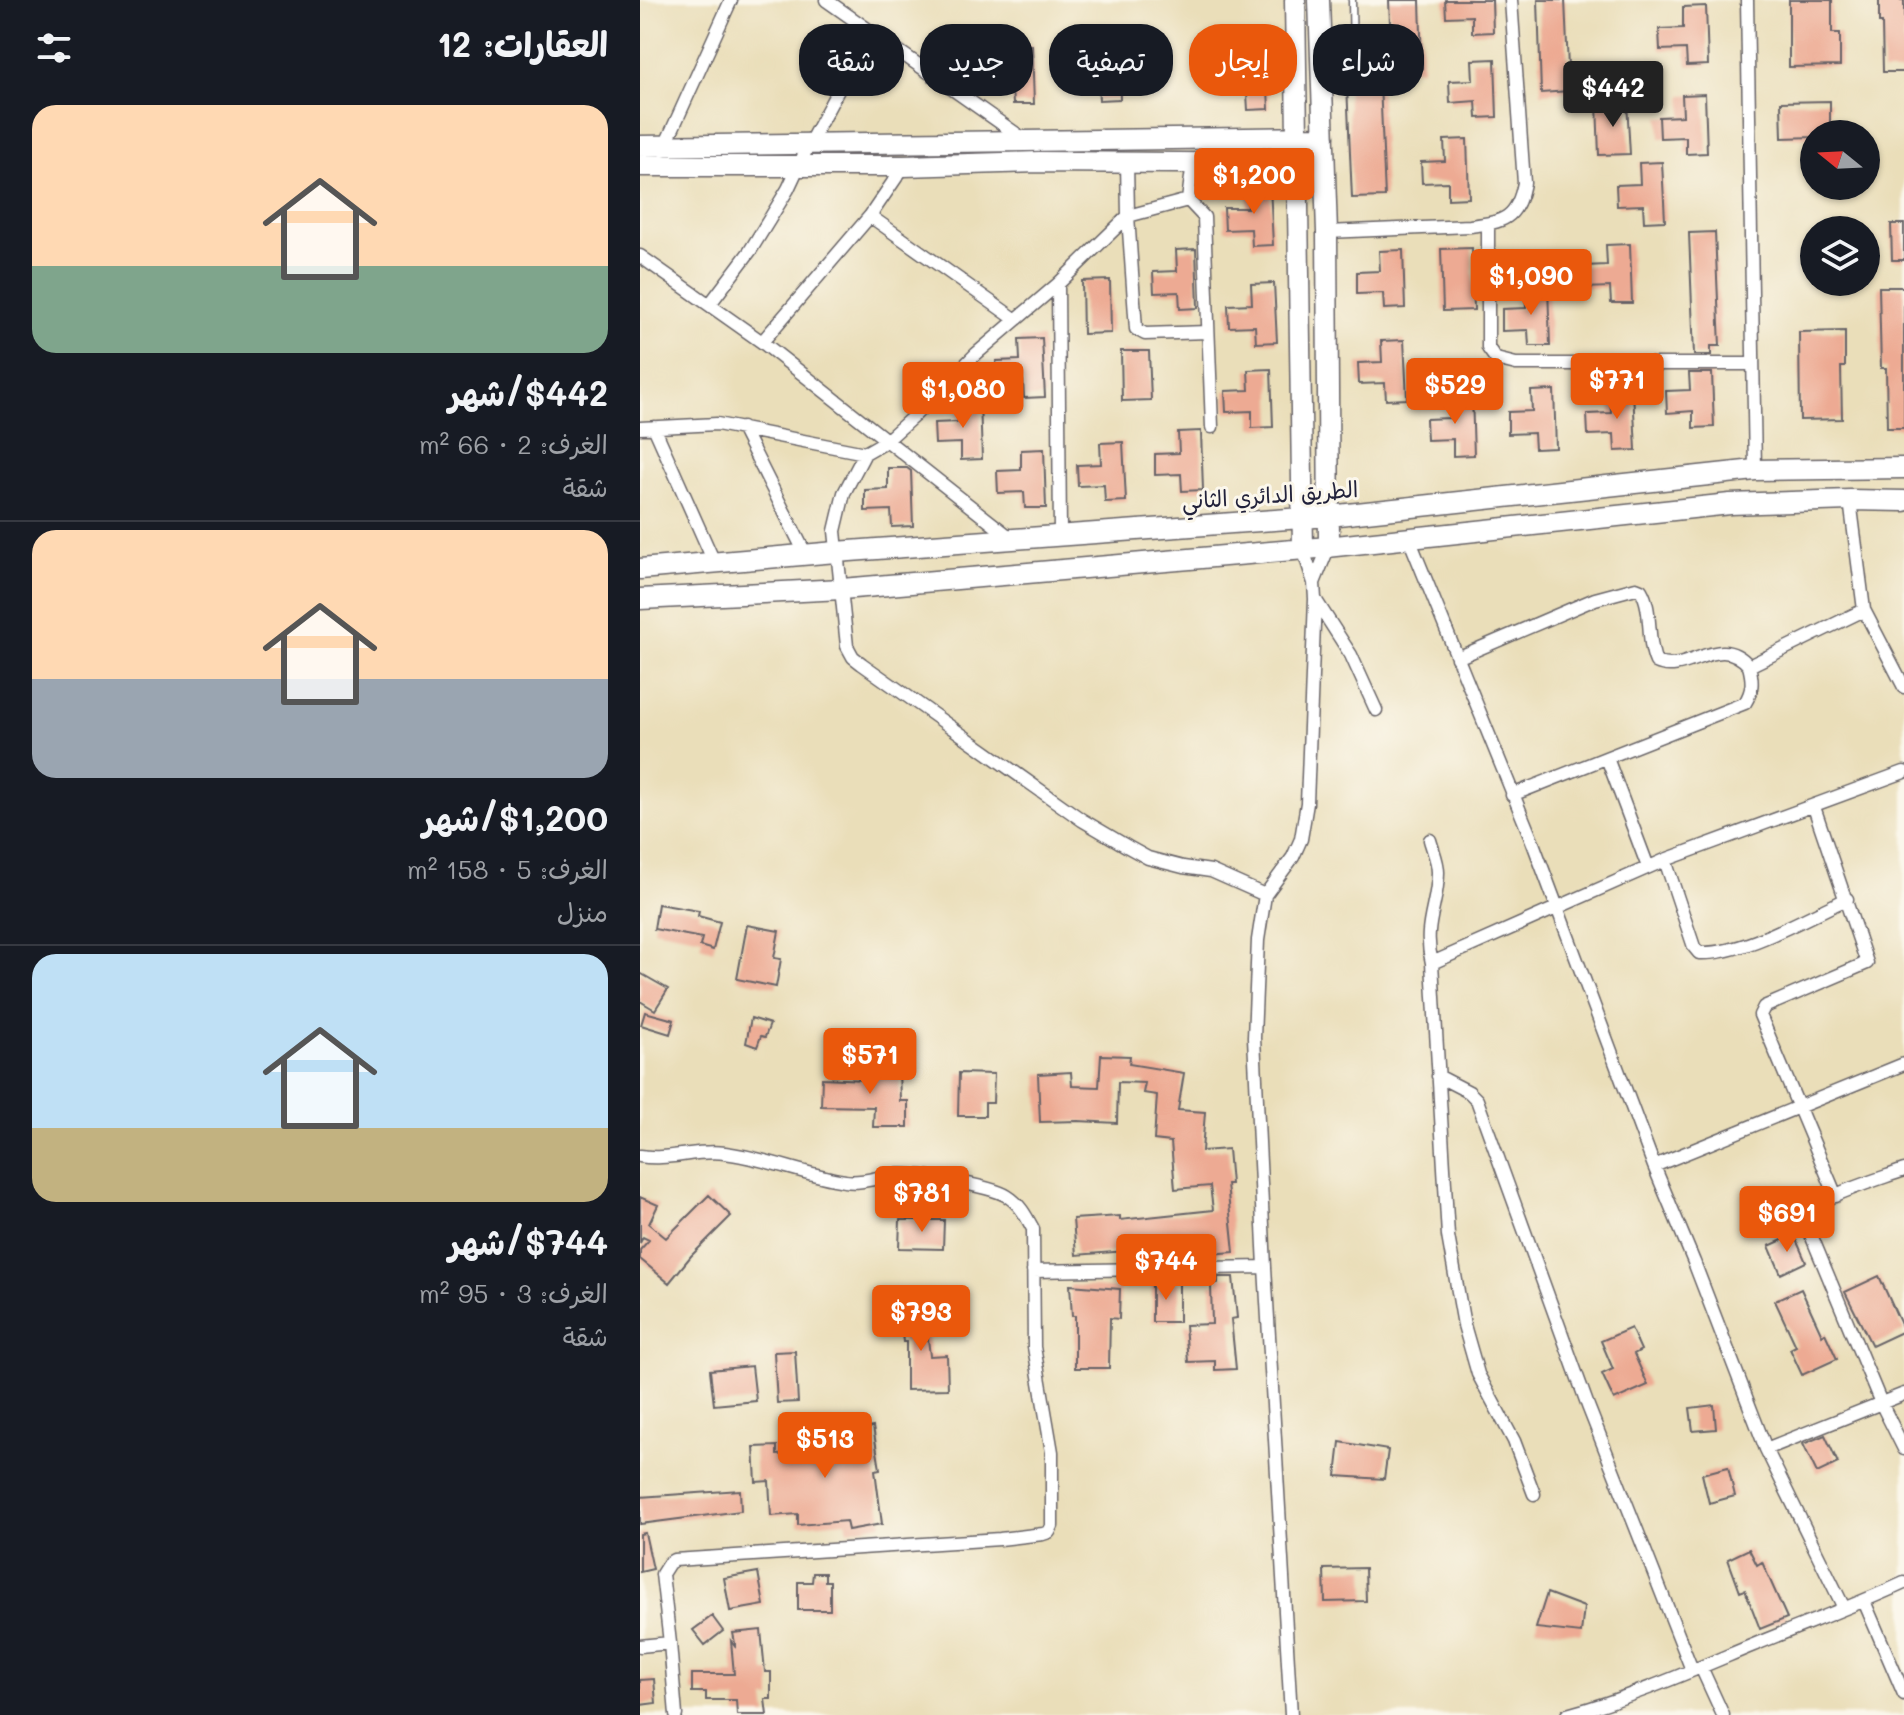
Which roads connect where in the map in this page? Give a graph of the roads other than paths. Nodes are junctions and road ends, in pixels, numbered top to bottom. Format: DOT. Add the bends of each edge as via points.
graph roads {
  1 [pos="731,0"];
  2 [pos="826,0"];
  3 [pos="1295,0"];
  4 [pos="1319,0"];
  5 [pos="1352,0"];
  6 [pos="1511,0"];
  7 [pos="1747,0"];
  8 [pos="860,24"];
  9 [pos="1320,24"];
  10 [pos="1352,24"];
  11 [pos="904,55"];
  12 [pos="835,96"];
  13 [pos="1323,96"];
  14 [pos="1324,137"];
  15 [pos="1298,139"];
  16 [pos="1025,140"];
  17 [pos="809,144"];
  18 [pos="640,146"];
  19 [pos="665,146"];
  20 [pos="1127,162"];
  21 [pos="1193,162"];
  22 [pos="1299,164"];
  23 [pos="1324,164"];
  24 [pos="799,166"];
  25 [pos="904,166"];
  26 [pos="645,172"];
  27 [pos="1188,200"];
  28 [pos="870,216"];
  29 [pos="1128,216"];
  30 [pos="1488,224"];
  31 [pos="1327,232"];
  32 [pos="640,256"];
  33 [pos="1058,284"];
  34 [pos="710,304"];
  35 [pos="1015,319"];
  36 [pos="1208,332"];
  37 [pos="762,342"];
  38 [pos="1753,364"];
  39 [pos="654,427"];
  40 [pos="1212,427"];
  41 [pos="640,428"];
  42 [pos="742,428"];
  43 [pos="886,441"];
  44 [pos="865,453"];
  45 [pos="1904,468"];
  46 [pos="1755,470"];
  47 [pos="1850,500"];
  48 [pos="1904,501"];
  49 [pos="1329,516"];
  50 [pos="1302,517"];
  51 [pos="1060,535"];
  52 [pos="1408,536"];
  53 [pos="1012,539"];
  54 [pos="1329,546"];
  55 [pos="1303,549"];
  56 [pos="836,552"];
  57 [pos="806,555"];
  58 [pos="715,564"];
  59 [pos="640,569"];
  60 [pos="1314,583"];
  61 [pos="842,589"];
  62 [pos="640,599"];
  63 [pos="1315,599"];
  64 [pos="1864,610"];
  65 [pos="1457,658"];
  66 [pos="1749,666"];
  67 [pos="1904,687"];
  68 [pos="1376,710"];
  69 [pos="1607,758"];
  70 [pos="1904,772"];
  71 [pos="1512,795"];
  72 [pos="1814,807"];
  73 [pos="1430,840"];
  74 [pos="1665,860"];
  75 [pos="1648,867"];
  76 [pos="1265,895"];
  77 [pos="1847,899"];
  78 [pos="1556,908"];
  79 [pos="1432,963"];
  80 [pos="1904,1064"];
  81 [pos="1438,1076"];
  82 [pos="1800,1105"];
  83 [pos="640,1156"];
  84 [pos="1654,1166"];
  85 [pos="1904,1170"];
  86 [pos="1836,1196"];
  87 [pos="1265,1267"];
  88 [pos="1033,1271"];
  89 [pos="1904,1394"];
  90 [pos="1881,1403"];
  91 [pos="1766,1449"];
  92 [pos="1904,1449"];
  93 [pos="1534,1494"];
  94 [pos="1904,1583"];
  95 [pos="1864,1601"];
  96 [pos="1844,1608"];
  97 [pos="670,1643"];
  98 [pos="640,1646"];
  99 [pos="1697,1668"];
  100 [pos="1904,1694"];
  101 [pos="1596,1711"];
  102 [pos="676,1715"];
  103 [pos="1291,1715"];
  104 [pos="1567,1715"];
  105 [pos="1723,1715"];
  1 -- 19 [label="street"];
  2 -- 8 [label="street"];
  3 -- 15 [label="main road"];
  4 -- 9 [label="main road"];
  5 -- 10 [label="lane"];
  6 -- 30 [label="street" via="1524,183 1512,215"];
  7 -- 38 [label="street"];
  11 -- 16 [label="street"];
  12 -- 17 [label="street"];
  13 -- 14 [label="main road"];
  14 -- 15 [label="main road"];
  14 -- 23 [label="main road"];
  15 -- 16 [label="main road"];
  15 -- 22 [label="main road"];
  16 -- 17 [label="main road"];
  17 -- 19 [label="main road"];
  17 -- 24 [label="street"];
  18 -- 19 [label="main road"];
  19 -- 26 [label="street"];
  20 -- 21 [label="main road"];
  20 -- 25 [label="main road"];
  20 -- 29 [label="street"];
  21 -- 22 [label="main road"];
  21 -- 27 [label="street"];
  22 -- 23 [label="main road"];
  22 -- 50 [label="main road"];
  23 -- 31 [label="main road"];
  24 -- 25 [label="main road"];
  24 -- 26 [label="main road"];
  24 -- 34 [label="street" via="750,251"];
  25 -- 28 [label="street"];
  27 -- 29 [label="street"];
  27 -- 36 [label="street" via="1204,217"];
  28 -- 35 [label="street"];
  28 -- 37 [label="street"];
  29 -- 33 [label="street"];
  29 -- 36 [label="street" via="1136,329 1145,334"];
  30 -- 31 [label="street"];
  30 -- 38 [label="street" via="1488,348 1496,359 1516,364"];
  31 -- 49 [label="main road"];
  32 -- 34 [label="street"];
  33 -- 35 [label="street"];
  33 -- 51 [label="street"];
  34 -- 37 [label="street"];
  35 -- 43 [label="street"];
  36 -- 40 [label="street"];
  37 -- 43 [label="street"];
  38 -- 46 [label="street"];
  39 -- 41 [label="street"];
  39 -- 42 [label="street"];
  39 -- 58 [label="street"];
  42 -- 44 [label="street"];
  42 -- 57 [label="street"];
  43 -- 44 [label="street"];
  43 -- 53 [label="street"];
  44 -- 56 [label="street" via="844,493"];
  45 -- 46 [label="main road, الطريق الدائري الثاني"];
  46 -- 49 [label="main road, الطريق الدائري الثاني"];
  47 -- 48 [label="main road"];
  47 -- 52 [label="main road" via="1730,504"];
  47 -- 64 [label="street"];
  49 -- 50 [label="main road, الطريق الدائري الثاني"];
  49 -- 54 [label="main road"];
  50 -- 51 [label="main road, الطريق الدائري الثاني"];
  50 -- 55 [label="main road"];
  51 -- 53 [label="main road, الطريق الدائري الثاني"];
  52 -- 54 [label="main road"];
  52 -- 65 [label="street"];
  53 -- 56 [label="main road, الطريق الدائري الثاني"];
  54 -- 55 [label="main road"];
  54 -- 60 [label="street"];
  55 -- 60 [label="street"];
  55 -- 61 [label="main road"];
  56 -- 57 [label="main road, الطريق الدائري الثاني"];
  56 -- 61 [label="street"];
  57 -- 58 [label="main road, الطريق الدائري الثاني"];
  58 -- 59 [label="main road, الطريق الدائري الثاني"];
  60 -- 63 [label="street"];
  61 -- 62 [label="main road"];
  61 -- 76 [label="street" via="847,646 862,664 1128,847 1148,858 1211,871"];
  63 -- 68 [label="street" via="1351,655"];
  63 -- 76 [label="street" via="1301,839"];
  64 -- 66 [label="street"];
  64 -- 67 [label="street"];
  65 -- 66 [label="street" via="1595,599 1636,588 1644,596 1656,662 1669,665 1730,652"];
  65 -- 71 [label="street"];
  66 -- 69 [label="street" via="1753,682 1745,703"];
  69 -- 71 [label="street"];
  69 -- 75 [label="street"];
  70 -- 72 [label="street"];
  71 -- 78 [label="street"];
  72 -- 74 [label="street"];
  72 -- 77 [label="street"];
  73 -- 79 [label="street" via="1438,867 1428,922"];
  74 -- 75 [label="street"];
  74 -- 77 [label="street" via="1699,953 1771,935"];
  75 -- 78 [label="street"];
  76 -- 87 [label="street" via="1254,1038"];
  77 -- 82 [label="street" via="1866,964 1764,1007 1760,1015"];
  78 -- 79 [label="street"];
  78 -- 84 [label="street"];
  79 -- 81 [label="street"];
  80 -- 82 [label="street"];
  81 -- 93 [label="street" via="1448,1236 1464,1325 1478,1374 1514,1441"];
  81 -- 99 [label="street" via="1477,1100 1588,1406"];
  82 -- 84 [label="street"];
  82 -- 86 [label="street"];
  83 -- 88 [label="street" via="728,1153 847,1182 893,1175 1003,1193 1025,1213 1033,1229"];
  84 -- 91 [label="street"];
  85 -- 86 [label="street"];
  86 -- 90 [label="street" via="1804,1218"];
  87 -- 88 [label="street"];
  87 -- 103 [label="street"];
  88 -- 97 [label="street" via="1034,1347 1052,1452 1049,1532 674,1560 662,1574"];
  89 -- 90 [label="street"];
  90 -- 91 [label="street"];
  90 -- 92 [label="street"];
  91 -- 96 [label="street"];
  94 -- 95 [label="street"];
  95 -- 96 [label="street"];
  95 -- 100 [label="street"];
  96 -- 99 [label="street"];
  97 -- 98 [label="street"];
  97 -- 102 [label="street"];
  99 -- 101 [label="street"];
  99 -- 105 [label="street"];
  101 -- 104 [label="street"];
}
